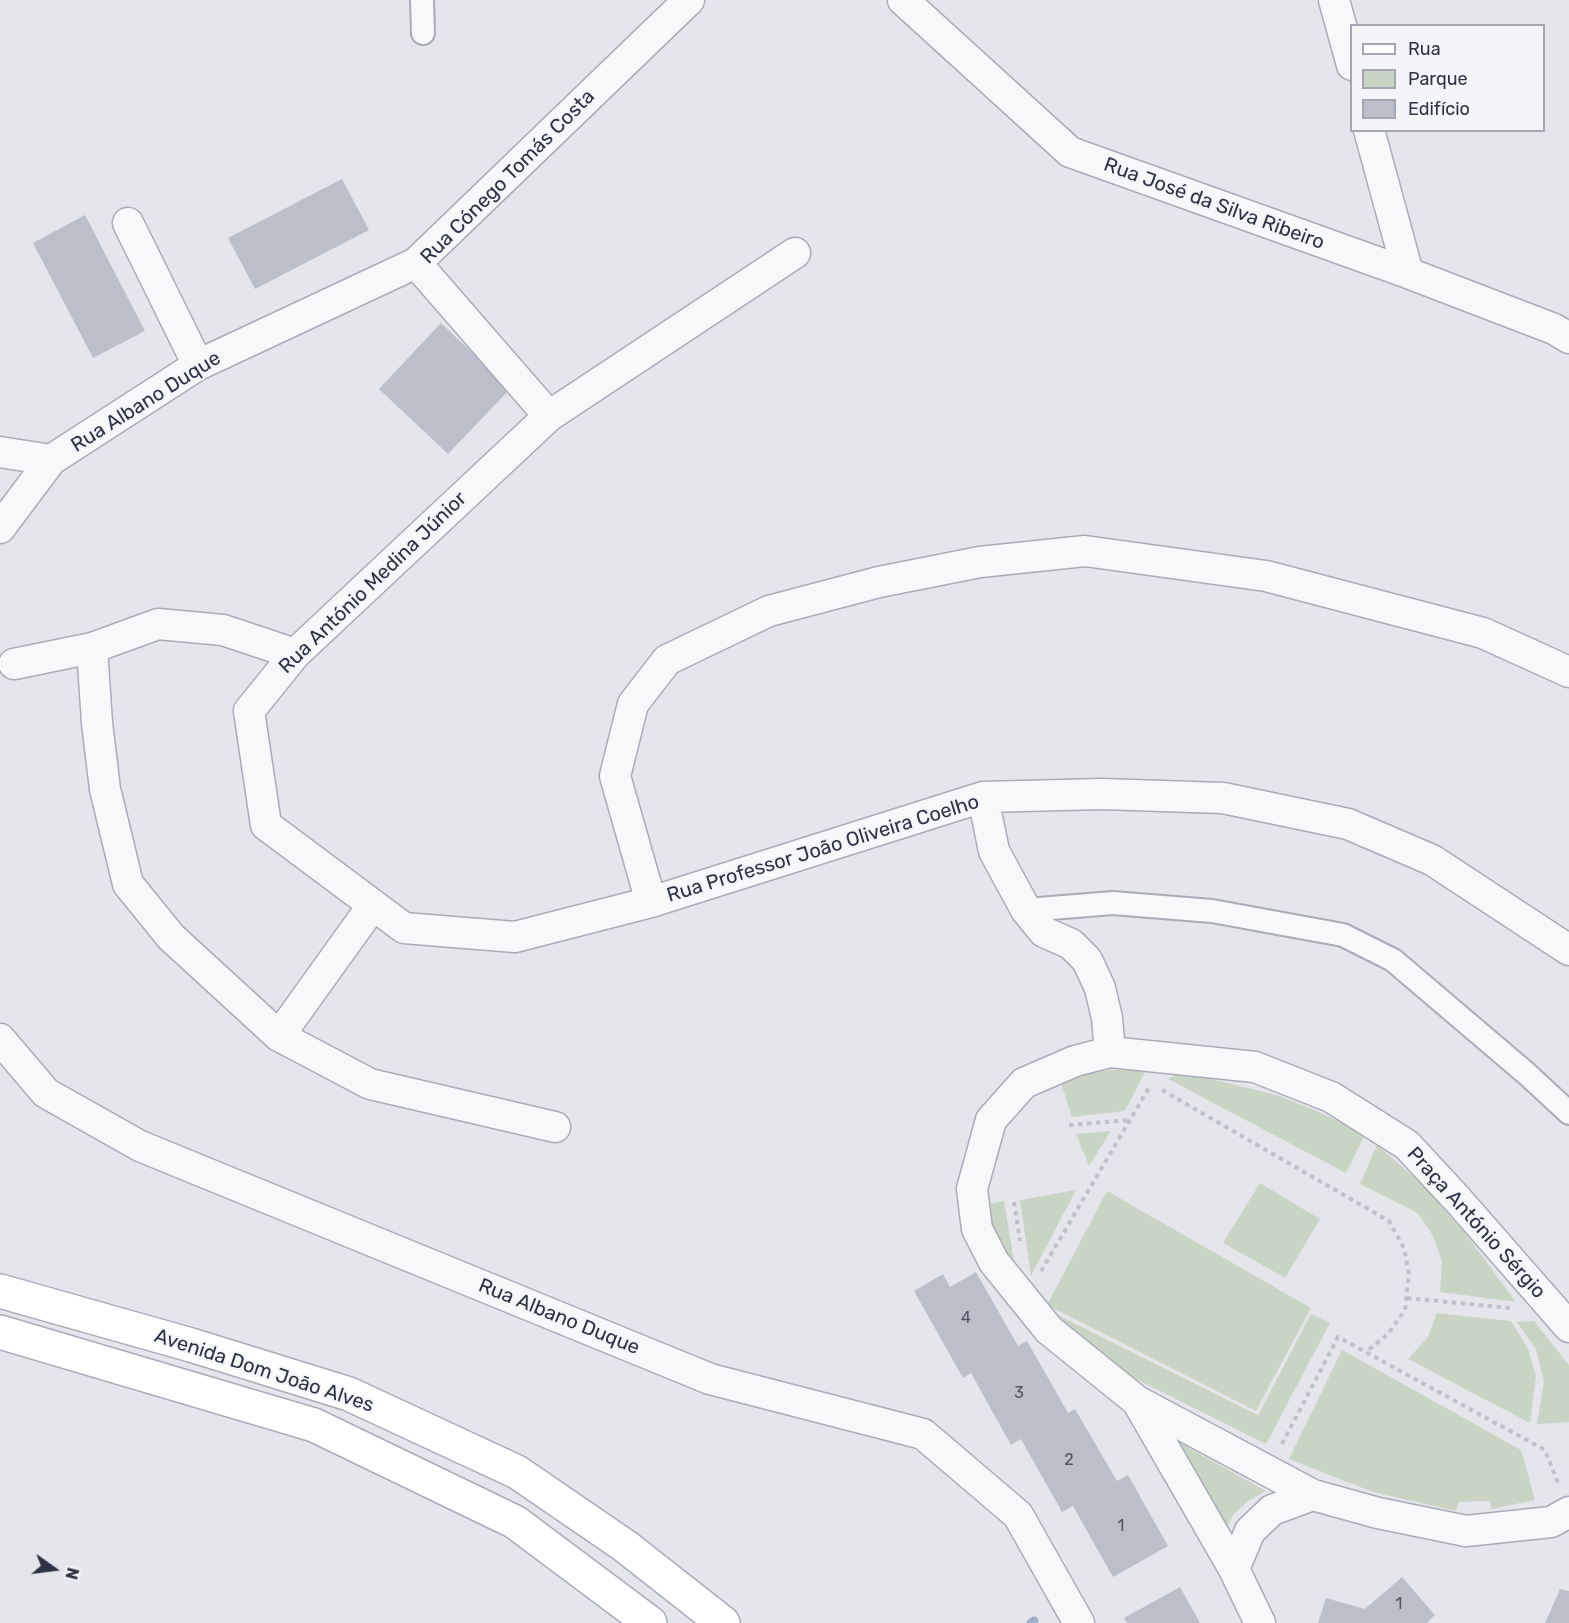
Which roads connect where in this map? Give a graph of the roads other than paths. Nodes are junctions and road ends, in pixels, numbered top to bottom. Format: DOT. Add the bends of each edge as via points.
graph roads {
  1 [pos="422,0"];
  2 [pos="689,0"];
  3 [pos="903,0"];
  4 [pos="1334,0"];
  5 [pos="423,33"];
  6 [pos="1350,58"];
  7 [pos="1370,132"];
  8 [pos="128,223"];
  9 [pos="795,253"];
  10 [pos="416,263"];
  11 [pos="1408,273"];
  12 [pos="1564,326"];
  13 [pos="198,365"];
  14 [pos="549,416"];
  15 [pos="0,452"];
  16 [pos="51,460"];
  17 [pos="0,528"];
  18 [pos="92,648"];
  19 [pos="295,654"];
  20 [pos="14,664"];
  21 [pos="1569,672"];
  22 [pos="983,797"];
  23 [pos="651,902"];
  24 [pos="374,905"];
  25 [pos="1026,910"];
  26 [pos="1569,950"];
  27 [pos="279,1036"];
  28 [pos="0,1040"];
  29 [pos="1110,1052"];
  30 [pos="1569,1113"];
  31 [pos="555,1127"];
  32 [pos="0,1291"];
  33 [pos="1569,1327"];
  34 [pos="0,1332"];
  35 [pos="1137,1401"];
  36 [pos="1313,1495"];
  37 [pos="1569,1512"];
  38 [pos="1234,1569"];
  39 [pos="650,1623"];
  40 [pos="723,1623"];
  41 [pos="1079,1623"];
  42 [pos="1260,1623"];
  1 -- 5 [label="street"];
  2 -- 10 [label="street, Rua Cónego Tomás Costa"];
  3 -- 11 [label="street, Rua José da Silva Ribeiro" via="1070,152"];
  4 -- 6 [label="street"];
  7 -- 11 [label="street"];
  8 -- 13 [label="street"];
  9 -- 14 [label="street, Rua António Medina Júnior"];
  10 -- 13 [label="street, Rua Albano Duque"];
  10 -- 14 [label="street, Rua Cónego Tomás Costa"];
  11 -- 12 [label="street, Rua José da Silva Ribeiro"];
  13 -- 16 [label="street, Rua Albano Duque"];
  14 -- 19 [label="street, Rua António Medina Júnior"];
  15 -- 16 [label="street"];
  16 -- 17 [label="street, Rua Albano Duque"];
  18 -- 19 [label="street" via="158,624 223,630"];
  18 -- 20 [label="street"];
  18 -- 27 [label="street" via="105,789 128,884 171,937"];
  19 -- 24 [label="street, Rua António Medina Júnior" via="249,711 266,825"];
  21 -- 23 [label="street" via="1483,633 1266,576 1085,551 980,562 879,582 769,611 667,660 633,704 615,776"];
  22 -- 23 [label="street, Rua Professor João Oliveira Coelho"];
  22 -- 25 [label="street" via="994,851"];
  22 -- 26 [label="street, Rua Professor João Oliveira Coelho" via="1102,794 1223,798 1348,824 1432,860"];
  23 -- 24 [label="street, Rua António Medina Júnior" via="515,938 404,928"];
  24 -- 27 [label="street"];
  25 -- 29 [label="street" via="1044,932 1071,944 1087,960 1100,988"];
  25 -- 30 [label="street" via="1113,903 1212,911 1343,935 1393,960"];
  27 -- 31 [label="street" via="370,1084"];
  28 -- 41 [label="street, Rua Albano Duque" via="46,1093 140,1146 710,1379 923,1434 1018,1515"];
  29 -- 33 [label="street, Praça António Sérgio" via="1255,1066 1331,1097 1407,1145"];
  29 -- 35 [label="street, Praça António Sérgio" via="1076,1060 1024,1083 991,1120 972,1188 977,1228 994,1262 1049,1330"];
  32 -- 40 [label="main road, Avenida Dom João Alves" via="349,1394 518,1472 625,1546"];
  34 -- 39 [label="main road, Avenida Dom João Alves" via="314,1425 515,1522"];
  35 -- 36 [label="street, Praça António Sérgio"];
  35 -- 38 [label="street"];
  36 -- 37 [label="street, Praça António Sérgio" via="1466,1531 1551,1522"];
  36 -- 38 [label="street" via="1272,1510 1250,1531"];
  38 -- 42 [label="street"];
}
